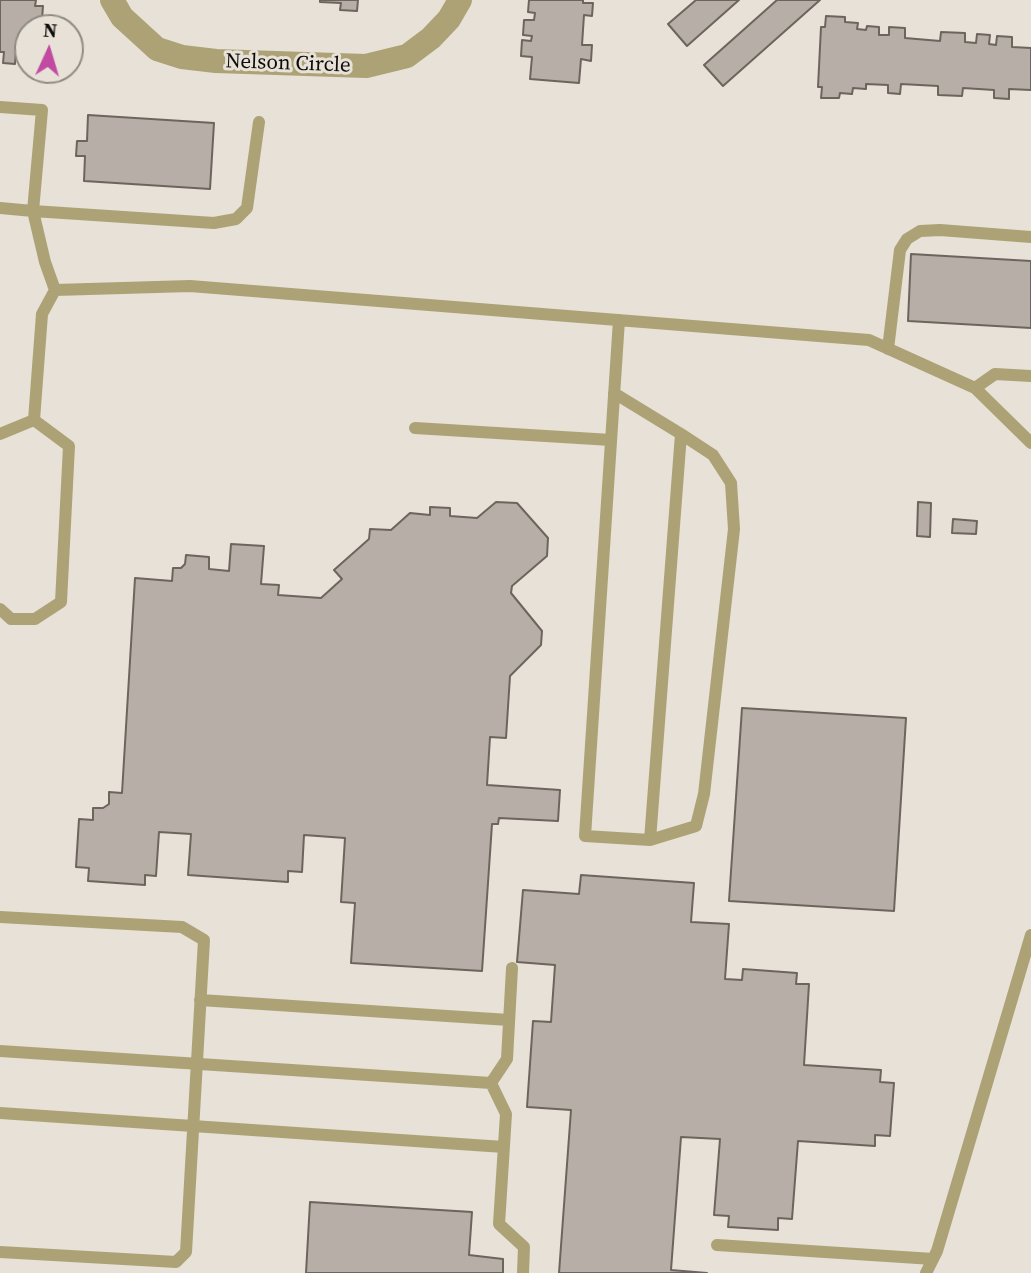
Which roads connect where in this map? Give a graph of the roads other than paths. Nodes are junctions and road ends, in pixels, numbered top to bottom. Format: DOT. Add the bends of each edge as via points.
graph roads {
  1 [pos="112,0"];
  2 [pos="460,0"];
  3 [pos="0,107"];
  4 [pos="260,122"];
  5 [pos="0,208"];
  6 [pos="33,211"];
  7 [pos="1031,237"];
  8 [pos="55,290"];
  9 [pos="619,320"];
  10 [pos="888,349"];
  11 [pos="1031,376"];
  12 [pos="975,388"];
  13 [pos="614,393"];
  14 [pos="34,420"];
  15 [pos="415,428"];
  16 [pos="681,433"];
  17 [pos="0,434"];
  18 [pos="611,440"];
  19 [pos="1031,443"];
  20 [pos="0,609"];
  21 [pos="650,840"];
  22 [pos="0,917"];
  23 [pos="1031,935"];
  24 [pos="512,968"];
  25 [pos="200,1000"];
  26 [pos="509,1020"];
  27 [pos="0,1051"];
  28 [pos="197,1064"];
  29 [pos="491,1083"];
  30 [pos="0,1113"];
  31 [pos="194,1127"];
  32 [pos="504,1147"];
  33 [pos="717,1245"];
  34 [pos="0,1252"];
  35 [pos="933,1259"];
  36 [pos="523,1273"];
  37 [pos="926,1273"];
  1 -- 2 [label="street, Nelson Circle" via="122,17 156,49 182,57 366,66 407,55 431,38"];
  3 -- 6 [label="lane" via="42,110"];
  4 -- 6 [label="lane" via="247,208 236,219 214,223"];
  5 -- 6 [label="lane"];
  6 -- 8 [label="lane"];
  7 -- 10 [label="lane" via="940,230 920,231 907,239 900,250"];
  8 -- 9 [label="lane" via="190,286"];
  8 -- 14 [label="lane" via="42,314"];
  9 -- 10 [label="lane" via="869,340"];
  9 -- 13 [label="lane"];
  10 -- 12 [label="lane"];
  11 -- 12 [label="lane" via="995,374"];
  12 -- 19 [label="lane"];
  13 -- 16 [label="lane"];
  13 -- 18 [label="lane"];
  14 -- 17 [label="lane"];
  14 -- 20 [label="lane" via="69,446 61,602 35,620 11,619"];
  15 -- 18 [label="lane"];
  16 -- 21 [label="lane"];
  16 -- 21 [label="lane" via="713,455 731,483 734,529 705,794 696,826"];
  18 -- 21 [label="lane" via="585,835"];
  22 -- 25 [label="lane" via="182,927 204,940"];
  23 -- 35 [label="lane"];
  24 -- 26 [label="lane"];
  25 -- 26 [label="lane"];
  25 -- 28 [label="lane"];
  26 -- 29 [label="lane" via="507,1059"];
  27 -- 28 [label="lane"];
  28 -- 29 [label="lane"];
  28 -- 31 [label="lane"];
  29 -- 32 [label="lane" via="506,1114"];
  30 -- 31 [label="lane"];
  31 -- 32 [label="lane"];
  31 -- 34 [label="lane" via="186,1252 176,1262"];
  32 -- 36 [label="lane" via="499,1224 524,1247"];
  33 -- 35 [label="lane"];
  35 -- 37 [label="lane"];
}
